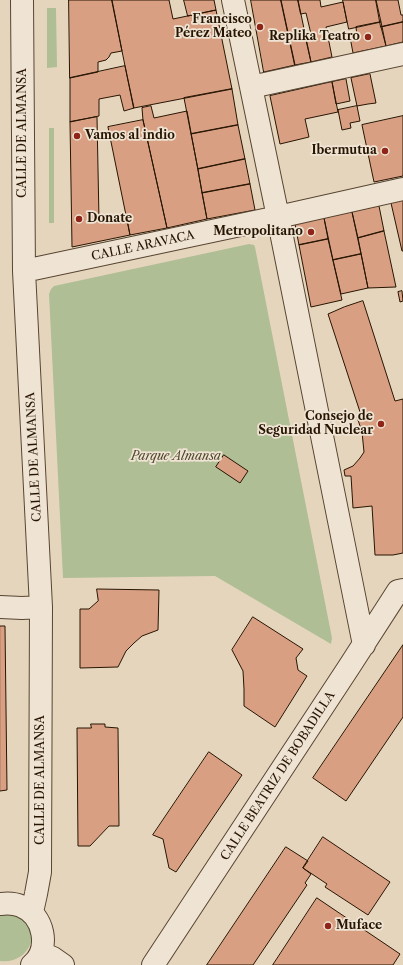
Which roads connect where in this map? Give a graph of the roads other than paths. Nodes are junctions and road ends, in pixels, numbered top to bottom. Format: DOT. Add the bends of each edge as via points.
graph roads {
  1 [pos="22,0"];
  2 [pos="233,0"];
  3 [pos="403,54"];
  4 [pos="251,87"];
  5 [pos="403,189"];
  6 [pos="278,217"];
  7 [pos="24,271"];
  8 [pos="403,590"];
  9 [pos="0,607"];
  10 [pos="41,607"];
  11 [pos="364,645"];
  12 [pos="0,904"];
  13 [pos="32,912"];
  14 [pos="36,959"];
  15 [pos="63,965"];
  16 [pos="153,965"];
  1 -- 7 [label="street, CALLE DE ALMANSA"];
  2 -- 4 [label="street"];
  3 -- 4 [label="street"];
  4 -- 6 [label="street"];
  5 -- 6 [label="street, CALLE ARAVACA"];
  6 -- 7 [label="street, CALLE ARAVACA"];
  6 -- 11 [label="street"];
  7 -- 10 [label="street, CALLE DE ALMANSA"];
  8 -- 11 [label="street, CALLE BEATRIZ DE BOBADILLA" via="398,591"];
  9 -- 10 [label="street"];
  10 -- 13 [label="street, CALLE DE ALMANSA" via="40,872"];
  11 -- 16 [label="street, CALLE BEATRIZ DE BOBADILLA"];
  12 -- 13 [label="street" via="10,903"];
  13 -- 14 [label="street" via="42,931 43,942"];
  14 -- 15 [label="street" via="53,958"];
}
